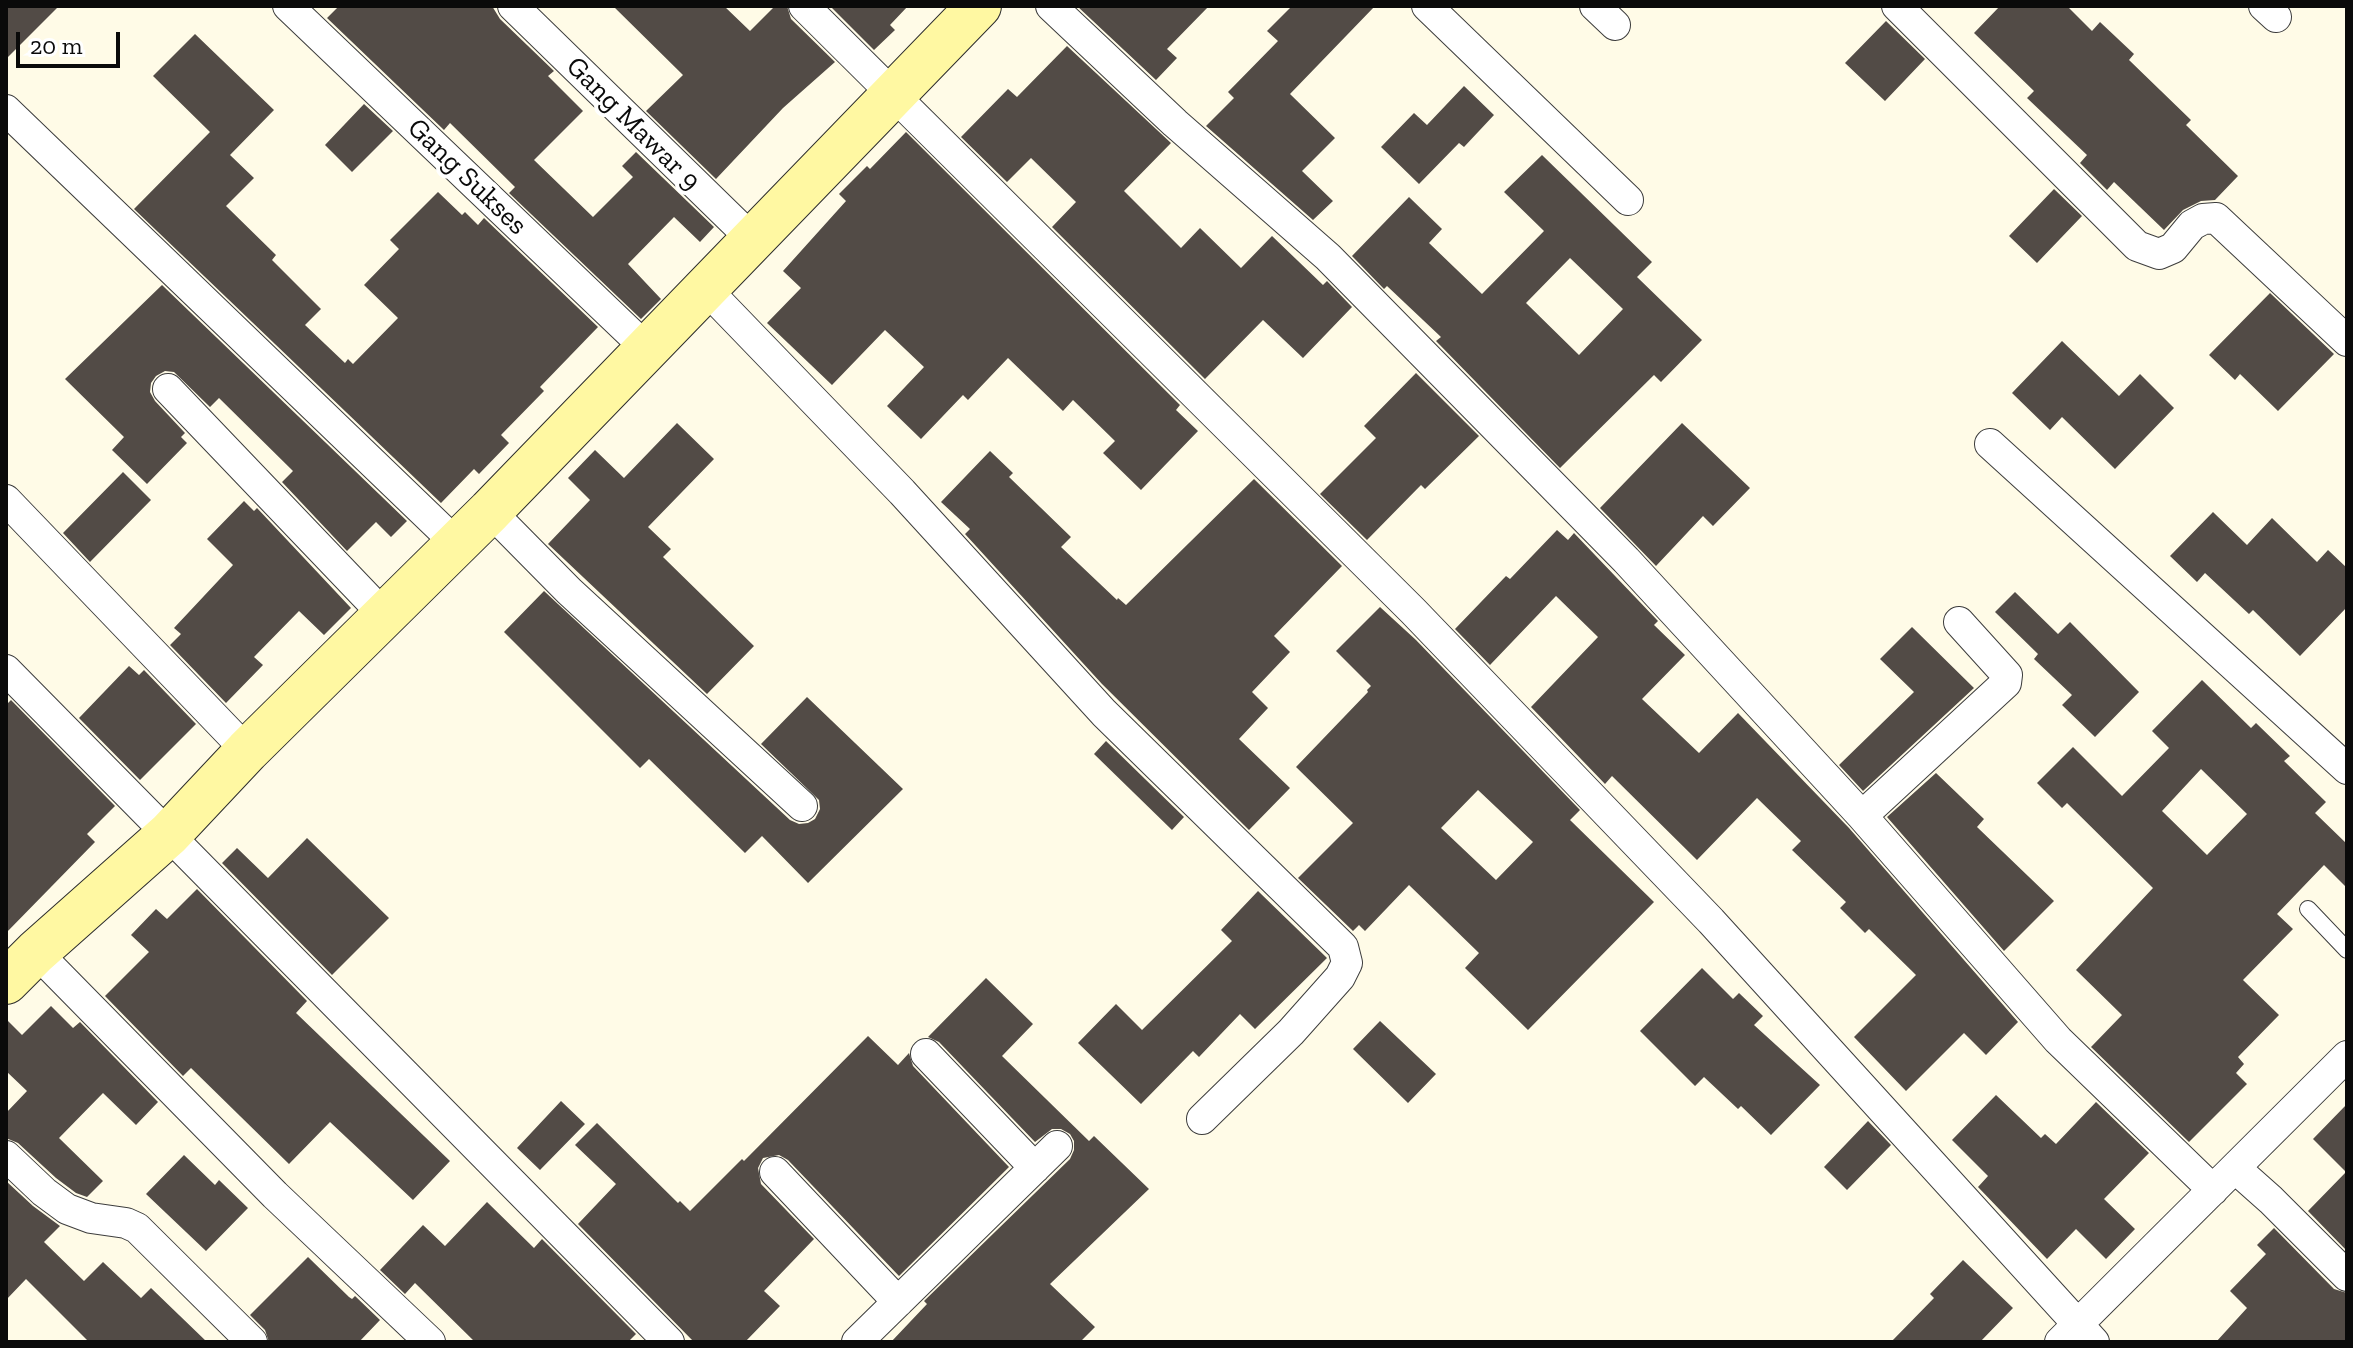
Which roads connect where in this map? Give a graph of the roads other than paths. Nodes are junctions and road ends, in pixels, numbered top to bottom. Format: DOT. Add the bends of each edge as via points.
graph roads {
  1 [pos="288,6"];
  2 [pos="513,6"];
  3 [pos="804,6"];
  4 [pos="979,6"];
  5 [pos="1051,6"];
  6 [pos="1427,6"];
  7 [pos="1897,6"];
  8 [pos="892,93"];
  9 [pos="6,110"];
  10 [pos="1628,200"];
  11 [pos="754,241"];
  12 [pos="706,289"];
  13 [pos="2347,341"];
  14 [pos="646,348"];
  15 [pos="168,389"];
  16 [pos="1990,444"];
  17 [pos="6,500"];
  18 [pos="490,511"];
  19 [pos="457,544"];
  20 [pos="384,615"];
  21 [pos="1959,622"];
  22 [pos="6,670"];
  23 [pos="247,751"];
  24 [pos="2347,769"];
  25 [pos="802,806"];
  26 [pos="1862,816"];
  27 [pos="169,834"];
  28 [pos="2308,909"];
  29 [pos="2347,950"];
  30 [pos="36,952"];
  31 [pos="6,982"];
  32 [pos="926,1054"];
  33 [pos="2347,1056"];
  34 [pos="1202,1119"];
  35 [pos="1057,1146"];
  36 [pos="6,1156"];
  37 [pos="1035,1168"];
  38 [pos="2235,1168"];
  39 [pos="775,1172"];
  40 [pos="2213,1190"];
  41 [pos="2347,1276"];
  42 [pos="898,1302"];
  43 [pos="2077,1336"];
  44 [pos="252,1342"];
  45 [pos="430,1342"];
  46 [pos="669,1342"];
  47 [pos="857,1342"];
  1 -- 14 [label="street, Gang Sukses"];
  2 -- 11 [label="street, Gang Mawar 9"];
  3 -- 8 [label="street"];
  4 -- 8 [label="street"];
  5 -- 26 [label="street" via="1328,257 1626,560"];
  6 -- 10 [label="street"];
  7 -- 13 [label="street" via="2137,246 2159,254 2173,248 2192,225 2216,218"];
  8 -- 11 [label="street"];
  8 -- 43 [label="street" via="1413,611 1711,921"];
  9 -- 19 [label="street"];
  11 -- 12 [label="street"];
  12 -- 14 [label="street"];
  12 -- 34 [label="street" via="1104,713 1343,947 1347,963 1340,977"];
  14 -- 18 [label="street"];
  15 -- 20 [label="street"];
  16 -- 24 [label="street"];
  17 -- 23 [label="street"];
  18 -- 19 [label="street"];
  18 -- 25 [label="street"];
  19 -- 20 [label="street"];
  20 -- 23 [label="street"];
  21 -- 26 [label="street" via="2007,675 2006,683"];
  22 -- 27 [label="street"];
  23 -- 27 [label="street"];
  26 -- 40 [label="street" via="2058,1040"];
  27 -- 30 [label="street"];
  27 -- 46 [label="street"];
  28 -- 29 [label="lane"];
  30 -- 31 [label="street"];
  30 -- 45 [label="street" via="275,1195"];
  32 -- 37 [label="street"];
  33 -- 38 [label="street"];
  35 -- 37 [label="street"];
  36 -- 44 [label="street" via="67,1209 137,1228"];
  37 -- 42 [label="street"];
  38 -- 40 [label="street"];
  38 -- 41 [label="street"];
  39 -- 42 [label="street"];
  40 -- 43 [label="street"];
  42 -- 47 [label="street"];
}
